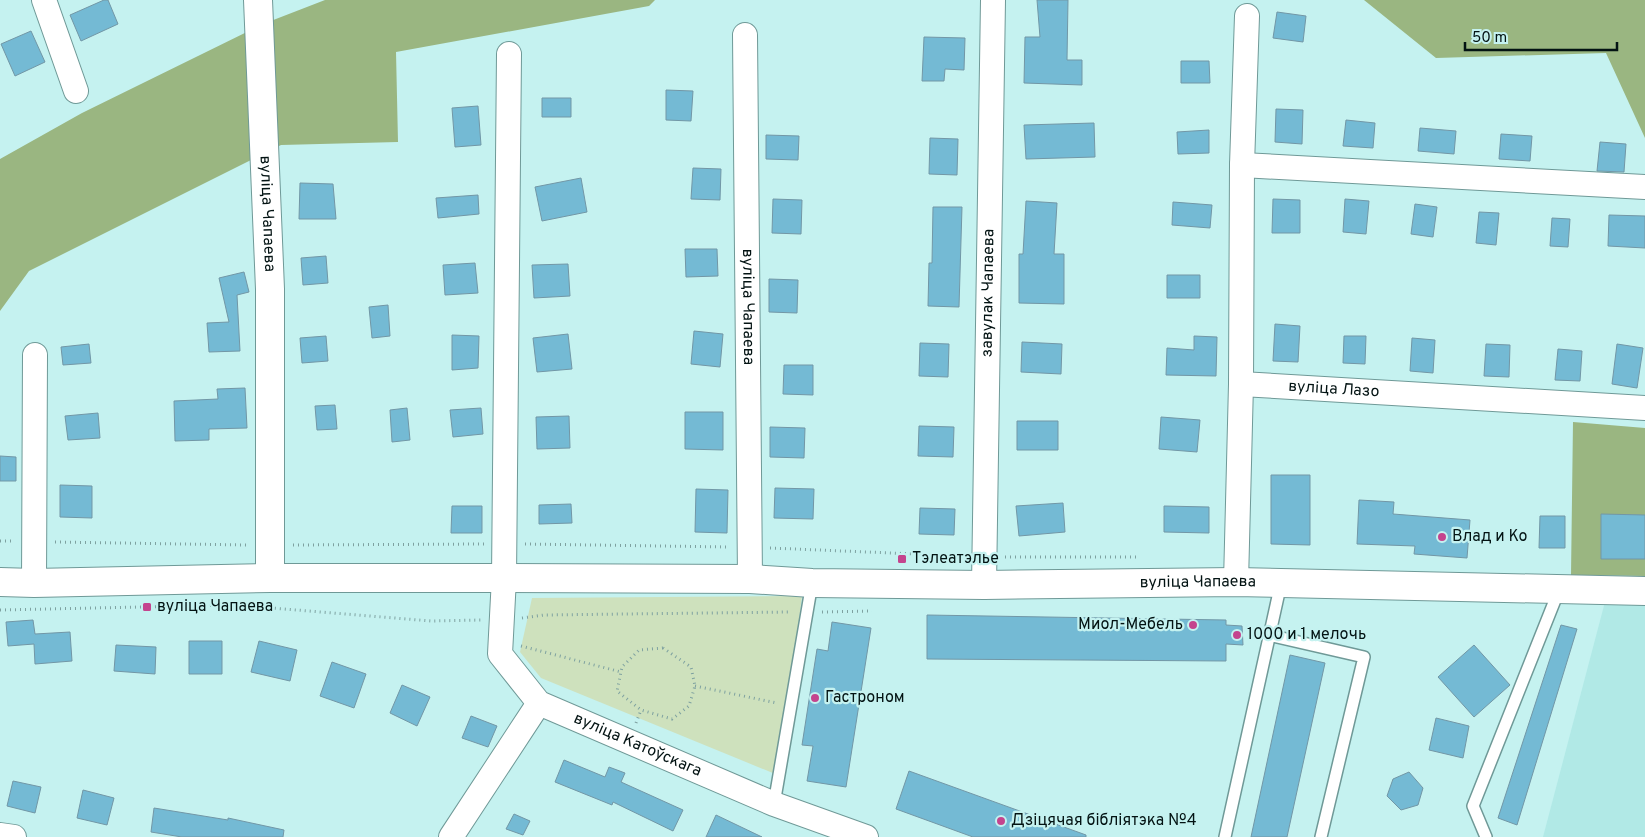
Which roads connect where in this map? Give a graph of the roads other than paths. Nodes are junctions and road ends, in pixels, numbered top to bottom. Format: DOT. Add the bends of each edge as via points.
graph roads {
  1 [pos="44,0"];
  2 [pos="258,0"];
  3 [pos="994,0"];
  4 [pos="1247,16"];
  5 [pos="744,35"];
  6 [pos="509,54"];
  7 [pos="76,91"];
  8 [pos="1242,165"];
  9 [pos="1645,187"];
  10 [pos="34,355"];
  11 [pos="1241,384"];
  12 [pos="1645,408"];
  13 [pos="270,578"];
  14 [pos="504,578"];
  15 [pos="750,579"];
  16 [pos="0,582"];
  17 [pos="1236,582"];
  18 [pos="34,583"];
  19 [pos="812,583"];
  20 [pos="1281,583"];
  21 [pos="984,585"];
  22 [pos="1559,590"];
  23 [pos="1645,591"];
  24 [pos="1269,634"];
  25 [pos="539,703"];
  26 [pos="774,804"];
  27 [pos="0,834"];
  28 [pos="14,837"];
  29 [pos="451,837"];
  30 [pos="866,837"];
  31 [pos="1224,837"];
  32 [pos="1321,837"];
  33 [pos="1486,837"];
  1 -- 7 [label="street"];
  2 -- 13 [label="street, вуліца Чапаева" via="270,289"];
  3 -- 21 [label="street, завулак Чапаева"];
  4 -- 8 [label="street"];
  5 -- 15 [label="street, вуліца Чапаева"];
  6 -- 14 [label="street"];
  8 -- 9 [label="street"];
  8 -- 11 [label="street"];
  10 -- 18 [label="street"];
  11 -- 12 [label="street, вуліца Лазо"];
  11 -- 17 [label="street"];
  13 -- 14 [label="street, вуліца Чапаева"];
  13 -- 18 [label="street, вуліца Чапаева"];
  14 -- 15 [label="street, вуліца Чапаева"];
  14 -- 25 [label="street, вуліца Катоўскага" via="500,654"];
  15 -- 19 [label="street, вуліца Чапаева"];
  16 -- 18 [label="street, вуліца Чапаева"];
  17 -- 20 [label="street, вуліца Чапаева"];
  17 -- 21 [label="street, вуліца Чапаева"];
  19 -- 21 [label="street, вуліца Чапаева"];
  19 -- 26 [label="lane"];
  20 -- 22 [label="street, вуліца Чапаева"];
  20 -- 24 [label="lane"];
  22 -- 23 [label="street, вуліца Чапаева"];
  22 -- 33 [label="lane" via="1473,806"];
  24 -- 31 [label="lane"];
  24 -- 32 [label="lane" via="1364,657"];
  25 -- 26 [label="street, вуліца Катоўскага"];
  25 -- 29 [label="street"];
  26 -- 30 [label="street, вуліца Катоўскага"];
  27 -- 28 [label="street"];
}
